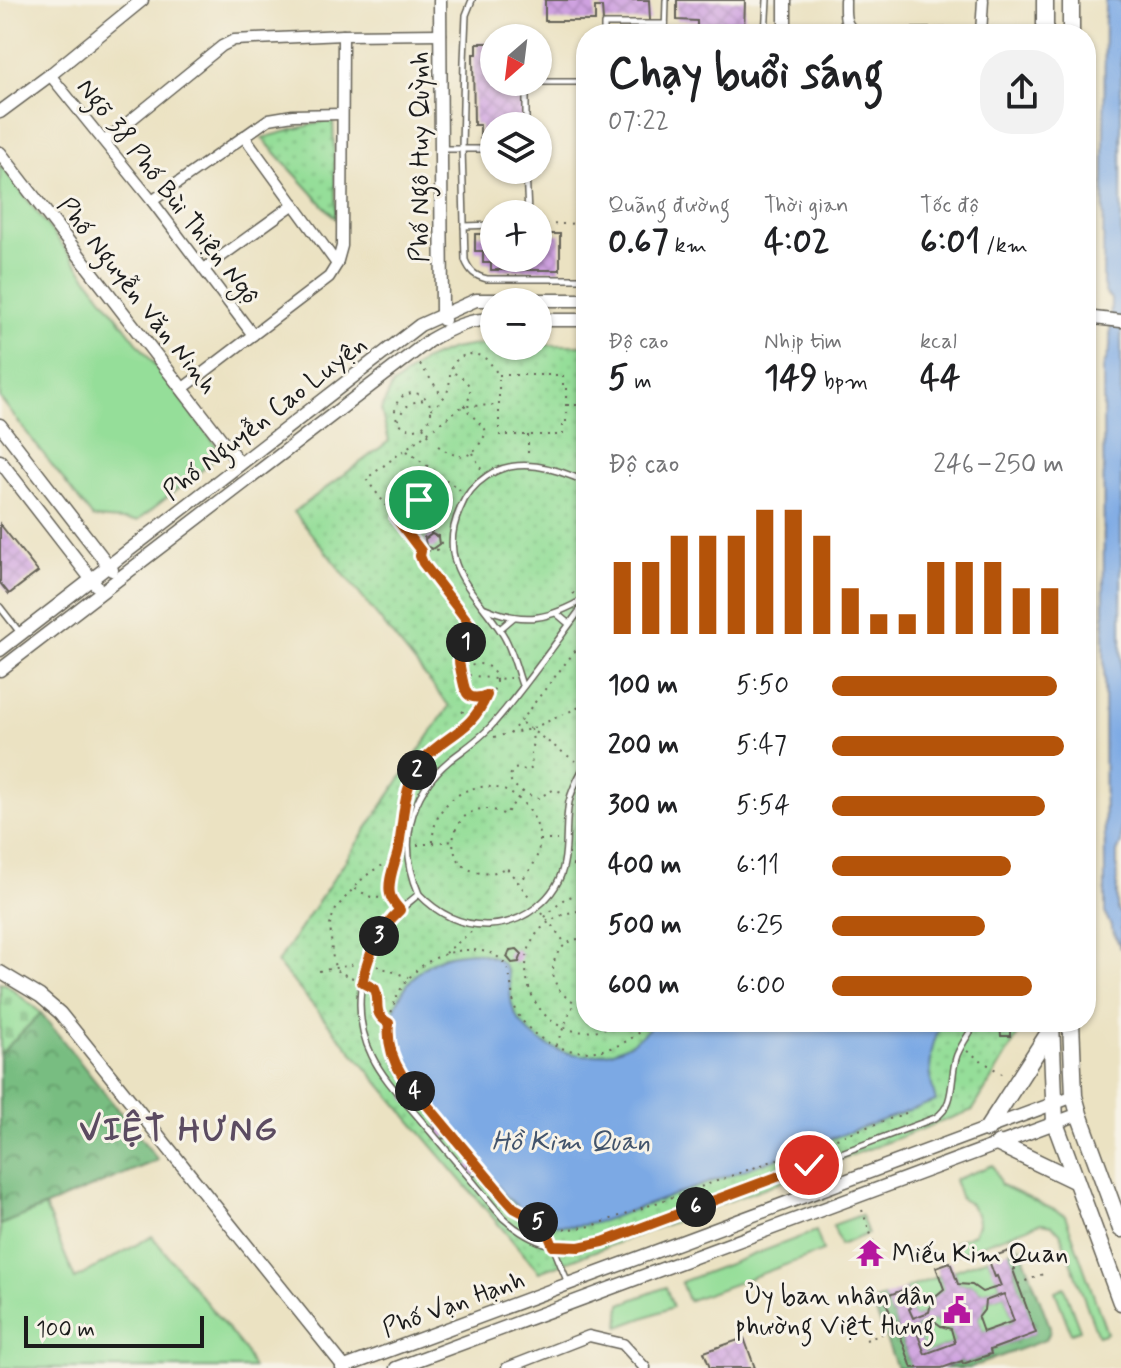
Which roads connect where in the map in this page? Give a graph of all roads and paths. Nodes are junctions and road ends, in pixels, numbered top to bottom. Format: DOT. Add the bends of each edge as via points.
graph roads {
  1 [pos="142,0"];
  2 [pos="440,0"];
  3 [pos="472,0"];
  4 [pos="666,0"];
  5 [pos="767,0"];
  6 [pos="785,0"];
  7 [pos="845,0"];
  8 [pos="983,0"];
  9 [pos="1045,0"];
  10 [pos="1071,0"];
  11 [pos="604,24"];
  12 [pos="665,24"];
  13 [pos="766,24"];
  14 [pos="785,24"];
  15 [pos="847,24"];
  16 [pos="982,24"];
  17 [pos="1045,24"];
  18 [pos="1071,24"];
  19 [pos="441,34"];
  20 [pos="343,35"];
  21 [pos="50,75"];
  22 [pos="576,82"];
  23 [pos="0,112"];
  24 [pos="526,112"];
  25 [pos="342,114"];
  26 [pos="244,136"];
  27 [pos="105,141"];
  28 [pos="462,148"];
  29 [pos="441,149"];
  30 [pos="480,149"];
  31 [pos="0,153"];
  32 [pos="152,201"];
  33 [pos="294,204"];
  34 [pos="576,223"];
  35 [pos="552,224"];
  36 [pos="480,225"];
  37 [pos="464,226"];
  38 [pos="337,264"];
  39 [pos="204,269"];
  40 [pos="576,279"];
  41 [pos="576,300"];
  42 [pos="442,314"];
  43 [pos="1096,318"];
  44 [pos="480,319"];
  45 [pos="552,320"];
  46 [pos="576,320"];
  47 [pos="1121,321"];
  48 [pos="447,331"];
  49 [pos="253,335"];
  50 [pos="412,353"];
  51 [pos="450,371"];
  52 [pos="499,375"];
  53 [pos="182,389"];
  54 [pos="443,397"];
  55 [pos="427,400"];
  56 [pos="499,405"];
  57 [pos="566,405"];
  58 [pos="576,405"];
  59 [pos="464,407"];
  60 [pos="431,409"];
  61 [pos="398,420"];
  62 [pos="0,425"];
  63 [pos="423,427"];
  64 [pos="428,433"];
  65 [pos="528,435"];
  66 [pos="432,439"];
  67 [pos="438,446"];
  68 [pos="406,449"];
  69 [pos="473,453"];
  70 [pos="0,461"];
  71 [pos="240,464"];
  72 [pos="528,466"];
  73 [pos="442,476"];
  74 [pos="485,477"];
  75 [pos="576,478"];
  76 [pos="432,491"];
  77 [pos="467,495"];
  78 [pos="396,518"];
  79 [pos="432,533"];
  80 [pos="425,548"];
  81 [pos="421,551"];
  82 [pos="108,565"];
  83 [pos="91,579"];
  84 [pos="119,579"];
  85 [pos="576,591"];
  86 [pos="101,592"];
  87 [pos="573,594"];
  88 [pos="576,604"];
  89 [pos="0,607"];
  90 [pos="482,607"];
  91 [pos="556,613"];
  92 [pos="576,614"];
  93 [pos="515,617"];
  94 [pos="569,624"];
  95 [pos="500,629"];
  96 [pos="21,634"];
  97 [pos="0,650"];
  98 [pos="576,650"];
  99 [pos="0,670"];
  100 [pos="463,674"];
  101 [pos="520,677"];
  102 [pos="495,679"];
  103 [pos="522,686"];
  104 [pos="487,695"];
  105 [pos="576,709"];
  106 [pos="462,711"];
  107 [pos="467,716"];
  108 [pos="475,718"];
  109 [pos="471,721"];
  110 [pos="520,722"];
  111 [pos="468,725"];
  112 [pos="531,729"];
  113 [pos="510,734"];
  114 [pos="482,735"];
  115 [pos="576,759"];
  116 [pos="576,781"];
  117 [pos="410,787"];
  118 [pos="523,791"];
  119 [pos="571,796"];
  120 [pos="518,798"];
  121 [pos="412,814"];
  122 [pos="402,818"];
  123 [pos="566,839"];
  124 [pos="540,840"];
  125 [pos="453,841"];
  126 [pos="399,843"];
  127 [pos="433,844"];
  128 [pos="408,846"];
  129 [pos="398,850"];
  130 [pos="564,863"];
  131 [pos="576,866"];
  132 [pos="518,882"];
  133 [pos="353,888"];
  134 [pos="419,894"];
  135 [pos="576,895"];
  136 [pos="391,899"];
  137 [pos="537,906"];
  138 [pos="400,910"];
  139 [pos="576,911"];
  140 [pos="545,917"];
  141 [pos="549,922"];
  142 [pos="474,924"];
  143 [pos="576,940"];
  144 [pos="566,944"];
  145 [pos="444,954"];
  146 [pos="368,961"];
  147 [pos="336,969"];
  148 [pos="319,971"];
  149 [pos="0,972"];
  150 [pos="409,978"];
  151 [pos="362,982"];
  152 [pos="574,1003"];
  153 [pos="389,1023"];
  154 [pos="564,1027"];
  155 [pos="576,1031"];
  156 [pos="641,1032"];
  157 [pos="970,1032"];
  158 [pos="1047,1032"];
  159 [pos="1051,1032"];
  160 [pos="1071,1032"];
  161 [pos="556,1046"];
  162 [pos="962,1047"];
  163 [pos="1006,1077"];
  164 [pos="1074,1096"];
  165 [pos="1053,1104"];
  166 [pos="906,1113"];
  167 [pos="1079,1114"];
  168 [pos="1055,1123"];
  169 [pos="987,1129"];
  170 [pos="999,1144"];
  171 [pos="1076,1181"];
  172 [pos="861,1208"];
  173 [pos="544,1224"];
  174 [pos="1121,1229"];
  175 [pos="553,1246"];
  176 [pos="875,1246"];
  177 [pos="1043,1274"];
  178 [pos="568,1284"];
  179 [pos="1018,1284"];
  180 [pos="1121,1302"];
  181 [pos="898,1328"];
  182 [pos="866,1340"];
  183 [pos="344,1368"];
  184 [pos="396,1368"];
  185 [pos="507,1368"];
  186 [pos="645,1368"];
  1 -- 21 [label="street"];
  2 -- 19 [label="street, Phố Ngô Huy Quỳnh"];
  3 -- 28 [label="lane" via="466,15"];
  4 -- 12 [label="lane"];
  5 -- 13 [label="lane"];
  6 -- 14 [label="street"];
  7 -- 15 [label="street"];
  8 -- 16 [label="street"];
  9 -- 17 [label="main road"];
  10 -- 18 [label="main road"];
  11 -- 12 [label="lane"];
  19 -- 20 [label="street"];
  19 -- 29 [label="street, Phố Ngô Huy Quỳnh"];
  20 -- 25 [label="street"];
  20 -- 27 [label="street" via="234,40"];
  21 -- 23 [label="street"];
  21 -- 27 [label="street, Ngõ 38 Phố Bùi Thiện Ngộ"];
  22 -- 24 [label="lane" via="526,82"];
  25 -- 26 [label="street" via="269,119"];
  25 -- 38 [label="street" via="342,246"];
  26 -- 32 [label="street"];
  26 -- 33 [label="street"];
  27 -- 32 [label="street, Ngõ 38 Phố Bùi Thiện Ngộ"];
  28 -- 29 [label="lane"];
  28 -- 30 [label="lane"];
  28 -- 37 [label="lane"];
  29 -- 42 [label="street, Phố Ngô Huy Quỳnh"];
  31 -- 53 [label="street, Phố Nguyễn Văn Ninh"];
  32 -- 39 [label="street, Ngõ 38 Phố Bùi Thiện Ngộ"];
  33 -- 38 [label="street"];
  33 -- 39 [label="street"];
  34 -- 35 [label="path"];
  36 -- 37 [label="lane"];
  37 -- 40 [label="lane" via="465,260 476,276"];
  38 -- 49 [label="street" via="329,277"];
  39 -- 49 [label="street, Ngõ 38 Phố Bùi Thiện Ngộ"];
  41 -- 42 [label="street, Phố Nguyễn Cao Luyện" via="476,300"];
  42 -- 48 [label="street, Phố Ngô Huy Quỳnh"];
  42 -- 71 [label="street, Phố Nguyễn Cao Luyện" via="420,325"];
  43 -- 47 [label="street"];
  44 -- 48 [label="street, Phố Nguyễn Cao Luyện"];
  45 -- 46 [label="street"];
  48 -- 50 [label="street, Phố Nguyễn Cao Luyện"];
  49 -- 53 [label="street"];
  50 -- 54 [label="path"];
  50 -- 84 [label="street, Phố Nguyễn Cao Luyện"];
  51 -- 52 [label="path" via="456,360 470,354 487,360"];
  51 -- 54 [label="path"];
  51 -- 59 [label="path" via="469,386"];
  52 -- 56 [label="path"];
  52 -- 57 [label="path" via="563,375"];
  53 -- 71 [label="street, Phố Nguyễn Văn Ninh"];
  54 -- 60 [label="path"];
  55 -- 60 [label="path"];
  55 -- 61 [label="path" via="409,404"];
  55 -- 61 [label="path" via="418,394 401,398"];
  56 -- 59 [label="path"];
  56 -- 65 [label="path" via="499,435"];
  57 -- 58 [label="path"];
  57 -- 65 [label="path" via="563,435"];
  59 -- 64 [label="path"];
  59 -- 69 [label="path" via="486,431"];
  60 -- 63 [label="path"];
  61 -- 63 [label="path" via="407,428"];
  62 -- 82 [label="street"];
  63 -- 64 [label="path"];
  64 -- 66 [label="path"];
  64 -- 68 [label="path"];
  65 -- 72 [label="path"];
  67 -- 69 [label="path" via="457,456"];
  68 -- 73 [label="path"];
  68 -- 78 [label="path" via="366,479"];
  69 -- 74 [label="path"];
  70 -- 83 [label="street"];
  71 -- 82 [label="street, Phố Nguyễn Cao Luyện"];
  72 -- 74 [label="lane"];
  72 -- 75 [label="lane"];
  73 -- 76 [label="path"];
  73 -- 77 [label="path"];
  74 -- 77 [label="lane"];
  76 -- 78 [label="path"];
  76 -- 79 [label="path"];
  77 -- 90 [label="lane" via="456,517 452,550 462,580"];
  78 -- 81 [label="path"];
  79 -- 80 [label="path" via="424,537"];
  79 -- 80 [label="path" via="440,537 441,546"];
  80 -- 81 [label="path"];
  81 -- 100 [label="path" via="423,563 469,623 470,635 459,660"];
  82 -- 83 [label="street, Phố Nguyễn Cao Luyện"];
  82 -- 84 [label="street"];
  83 -- 86 [label="street"];
  83 -- 96 [label="street, Phố Nguyễn Cao Luyện"];
  84 -- 86 [label="street, Phố Nguyễn Cao Luyện"];
  85 -- 87 [label="path"];
  86 -- 99 [label="street, Phố Nguyễn Cao Luyện"];
  88 -- 91 [label="lane"];
  89 -- 96 [label="lane"];
  90 -- 93 [label="lane"];
  90 -- 95 [label="lane"];
  91 -- 93 [label="lane"];
  91 -- 94 [label="lane"];
  92 -- 94 [label="lane"];
  93 -- 95 [label="lane"];
  94 -- 103 [label="lane"];
  95 -- 101 [label="lane"];
  96 -- 97 [label="street, Phố Nguyễn Cao Luyện"];
  98 -- 110 [label="path"];
  100 -- 102 [label="path"];
  100 -- 102 [label="path" via="481,664"];
  100 -- 104 [label="path" via="469,695"];
  101 -- 102 [label="path"];
  101 -- 103 [label="lane"];
  102 -- 104 [label="path"];
  103 -- 114 [label="lane"];
  104 -- 108 [label="path"];
  105 -- 112 [label="path"];
  106 -- 107 [label="path"];
  107 -- 108 [label="path"];
  107 -- 109 [label="path"];
  107 -- 111 [label="path"];
  108 -- 109 [label="path"];
  109 -- 111 [label="path"];
  109 -- 114 [label="path"];
  110 -- 112 [label="path"];
  110 -- 113 [label="path"];
  111 -- 117 [label="path" via="422,761"];
  112 -- 113 [label="path"];
  112 -- 115 [label="path"];
  112 -- 118 [label="path" via="532,768 514,769 509,777"];
  113 -- 114 [label="path"];
  114 -- 121 [label="lane" via="438,771"];
  116 -- 119 [label="lane"];
  117 -- 121 [label="path"];
  117 -- 122 [label="path"];
  118 -- 119 [label="path" via="538,798 553,790"];
  118 -- 120 [label="path"];
  119 -- 123 [label="lane"];
  120 -- 124 [label="path" via="533,814"];
  120 -- 125 [label="path" via="505,815 487,808 467,814"];
  120 -- 127 [label="path" via="486,787 458,794 437,818"];
  121 -- 128 [label="lane"];
  123 -- 124 [label="path"];
  123 -- 130 [label="lane"];
  124 -- 132 [label="path" via="531,869"];
  125 -- 127 [label="path"];
  125 -- 132 [label="path" via="455,853 469,869 491,873 506,867"];
  126 -- 129 [label="path"];
  127 -- 128 [label="path"];
  128 -- 129 [label="path"];
  128 -- 134 [label="lane"];
  129 -- 133 [label="path"];
  129 -- 136 [label="path"];
  130 -- 131 [label="path"];
  130 -- 137 [label="lane" via="558,881"];
  132 -- 137 [label="path"];
  133 -- 136 [label="path"];
  133 -- 147 [label="path" via="330,922"];
  134 -- 138 [label="lane"];
  134 -- 142 [label="lane" via="457,922"];
  135 -- 140 [label="path"];
  136 -- 138 [label="path"];
  137 -- 140 [label="path"];
  137 -- 142 [label="lane" via="499,925"];
  138 -- 146 [label="lane" via="384,927"];
  139 -- 141 [label="path"];
  140 -- 141 [label="path"];
  141 -- 144 [label="path"];
  141 -- 154 [label="path" via="530,945 527,986 540,1011"];
  142 -- 145 [label="path" via="469,935"];
  143 -- 144 [label="path"];
  144 -- 152 [label="path" via="555,957 553,978"];
  145 -- 150 [label="path"];
  145 -- 161 [label="path" via="481,951 504,961 521,1018"];
  146 -- 147 [label="path"];
  146 -- 150 [label="path"];
  146 -- 151 [label="lane"];
  147 -- 148 [label="path"];
  147 -- 151 [label="path"];
  149 -- 183 [label="street" via="60,1013"];
  150 -- 153 [label="path"];
  151 -- 153 [label="path" via="375,989 377,1010"];
  151 -- 175 [label="lane" via="360,1020 380,1071 503,1218 523,1234"];
  152 -- 154 [label="path"];
  153 -- 173 [label="path" via="391,1053 402,1075 514,1208"];
  154 -- 155 [label="path"];
  154 -- 161 [label="path"];
  156 -- 161 [label="path" via="601,1051"];
  157 -- 162 [label="lane"];
  158 -- 169 [label="main road"];
  159 -- 165 [label="main road"];
  160 -- 164 [label="main road"];
  162 -- 163 [label="path"];
  162 -- 175 [label="lane" via="949,1103 935,1118 603,1242"];
  164 -- 165 [label="street, Phố Vạn Hạnh"];
  164 -- 167 [label="main road"];
  165 -- 168 [label="main road"];
  165 -- 169 [label="street, Phố Vạn Hạnh"];
  166 -- 173 [label="path" via="592,1226"];
  167 -- 168 [label="street, Phố Vạn Hạnh"];
  167 -- 174 [label="main road"];
  168 -- 170 [label="street, Phố Vạn Hạnh"];
  168 -- 171 [label="main road"];
  169 -- 178 [label="street, Phố Vạn Hạnh"];
  170 -- 171 [label="main road"];
  170 -- 184 [label="street, Phố Vạn Hạnh"];
  171 -- 180 [label="main road"];
  172 -- 176 [label="path"];
  173 -- 175 [label="lane"];
  175 -- 178 [label="lane"];
  177 -- 179 [label="path"];
  178 -- 183 [label="street, Phố Vạn Hạnh"];
  181 -- 182 [label="path"];
  185 -- 186 [label="street" via="589,1336 623,1344"];
}
